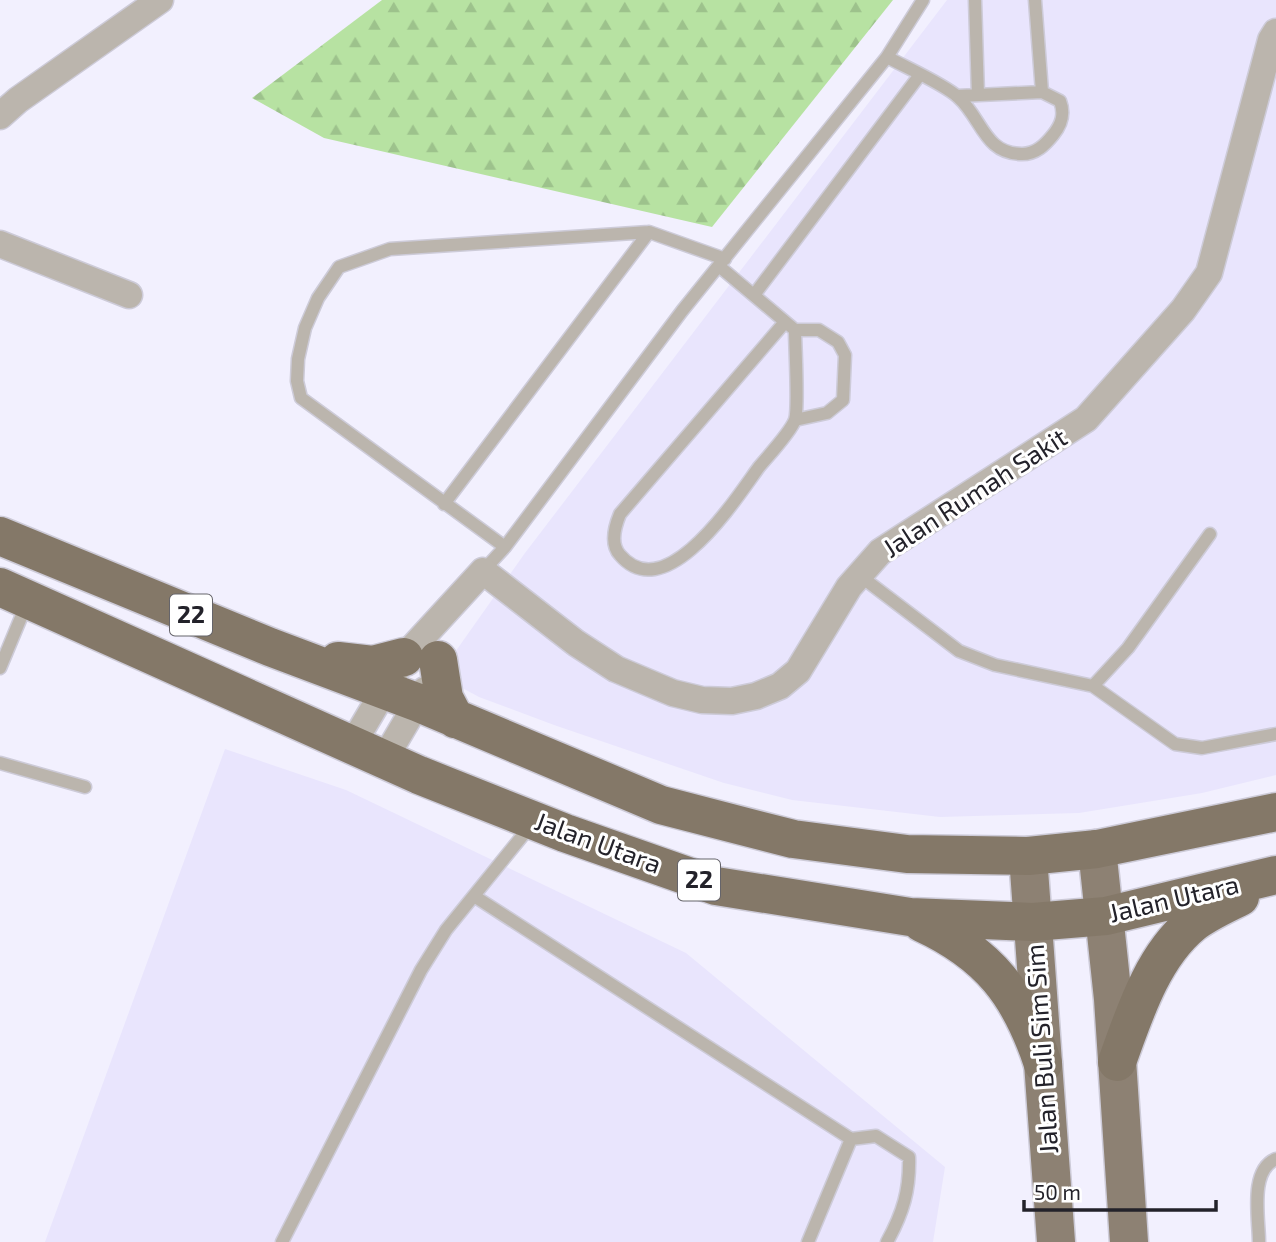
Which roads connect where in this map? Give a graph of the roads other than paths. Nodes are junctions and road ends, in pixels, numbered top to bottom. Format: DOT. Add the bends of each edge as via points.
graph roads {
  1 [pos="160,0"];
  2 [pos="923,0"];
  3 [pos="975,0"];
  4 [pos="1035,0"];
  5 [pos="1276,32"];
  6 [pos="887,57"];
  7 [pos="919,75"];
  8 [pos="1042,92"];
  9 [pos="978,94"];
  10 [pos="957,96"];
  11 [pos="0,116"];
  12 [pos="649,232"];
  13 [pos="0,244"];
  14 [pos="723,263"];
  15 [pos="129,295"];
  16 [pos="754,295"];
  17 [pos="790,326"];
  18 [pos="795,420"];
  19 [pos="444,503"];
  20 [pos="1210,534"];
  21 [pos="0,536"];
  22 [pos="505,547"];
  23 [pos="483,571"];
  24 [pos="859,575"];
  25 [pos="14,594"];
  26 [pos="270,647"];
  27 [pos="421,658"];
  28 [pos="0,668"];
  29 [pos="1093,686"];
  30 [pos="383,689"];
  31 [pos="419,704"];
  32 [pos="455,719"];
  33 [pos="1276,734"];
  34 [pos="369,751"];
  35 [pos="0,763"];
  36 [pos="85,788"];
  37 [pos="1276,812"];
  38 [pos="535,821"];
  39 [pos="1097,849"];
  40 [pos="1028,856"];
  41 [pos="1276,877"];
  42 [pos="474,896"];
  43 [pos="1106,916"];
  44 [pos="910,917"];
  45 [pos="1033,922"];
  46 [pos="1117,1062"];
  47 [pos="1044,1064"];
  48 [pos="851,1139"];
  49 [pos="1276,1159"];
  50 [pos="282,1242"];
  51 [pos="808,1242"];
  52 [pos="887,1242"];
  53 [pos="1056,1242"];
  54 [pos="1129,1242"];
  55 [pos="1259,1242"];
  1 -- 11 [label="street"];
  2 -- 6 [label="lane"];
  3 -- 9 [label="lane"];
  4 -- 8 [label="lane"];
  5 -- 24 [label="street, Jalan Rumah Sakit" via="1209,273 1183,310 1086,419 880,552"];
  6 -- 7 [label="lane"];
  6 -- 14 [label="lane"];
  7 -- 10 [label="lane"];
  7 -- 16 [label="lane"];
  8 -- 9 [label="lane"];
  8 -- 10 [label="lane" via="1059,100 1061,123 1044,146 1029,154 1006,154 996,147"];
  9 -- 10 [label="lane"];
  12 -- 14 [label="lane"];
  12 -- 19 [label="lane"];
  12 -- 19 [label="lane" via="390,249 339,267 305,328 298,359 301,398"];
  13 -- 15 [label="street"];
  14 -- 16 [label="lane"];
  14 -- 22 [label="lane"];
  16 -- 17 [label="lane"];
  17 -- 18 [label="lane"];
  17 -- 18 [label="lane" via="819,330 838,342 845,355 843,400 827,413"];
  17 -- 18 [label="lane" via="620,514 614,541 620,555 651,568 673,564 689,553"];
  19 -- 22 [label="lane"];
  20 -- 29 [label="lane" via="1128,648"];
  21 -- 26 [label="highway, 22"];
  22 -- 23 [label="lane"];
  23 -- 24 [label="street, Jalan Rumah Sakit" via="617,669 673,693 732,701 780,686 797,671"];
  23 -- 27 [label="street"];
  24 -- 29 [label="lane" via="959,651 995,665"];
  25 -- 28 [label="lane"];
  25 -- 34 [label="highway, Jalan Utara / 22"];
  26 -- 27 [label="highway" via="291,643 325,658 373,665"];
  26 -- 30 [label="highway, 22"];
  27 -- 30 [label="street"];
  27 -- 31 [label="street"];
  27 -- 32 [label="highway"];
  29 -- 33 [label="lane" via="1175,744 1202,748"];
  30 -- 31 [label="highway, 22"];
  30 -- 34 [label="street"];
  31 -- 32 [label="highway, 22"];
  31 -- 34 [label="street"];
  32 -- 40 [label="highway, 22" via="661,805 793,839 907,854"];
  34 -- 38 [label="highway, Jalan Utara / 22"];
  35 -- 36 [label="lane"];
  37 -- 39 [label="highway, 22"];
  38 -- 42 [label="lane"];
  38 -- 44 [label="highway, Jalan Utara / 22" via="716,886"];
  39 -- 40 [label="highway, 22"];
  39 -- 43 [label="main road"];
  40 -- 45 [label="main road, Jalan Buli Sim Sim"];
  41 -- 43 [label="highway, Jalan Utara / 22"];
  41 -- 46 [label="highway" via="1210,913 1176,940 1135,1013"];
  42 -- 48 [label="lane"];
  42 -- 50 [label="lane" via="446,930 411,989"];
  43 -- 45 [label="highway, Jalan Utara / 22"];
  43 -- 46 [label="main road"];
  44 -- 45 [label="highway, Jalan Utara / 22"];
  44 -- 47 [label="highway" via="955,938 999,976 1031,1026"];
  45 -- 47 [label="main road, Jalan Buli Sim Sim"];
  46 -- 54 [label="main road"];
  47 -- 53 [label="main road, Jalan Buli Sim Sim"];
  48 -- 51 [label="lane"];
  48 -- 52 [label="lane" via="876,1136 909,1157 910,1184"];
  49 -- 55 [label="lane" via="1260,1178"];
}
